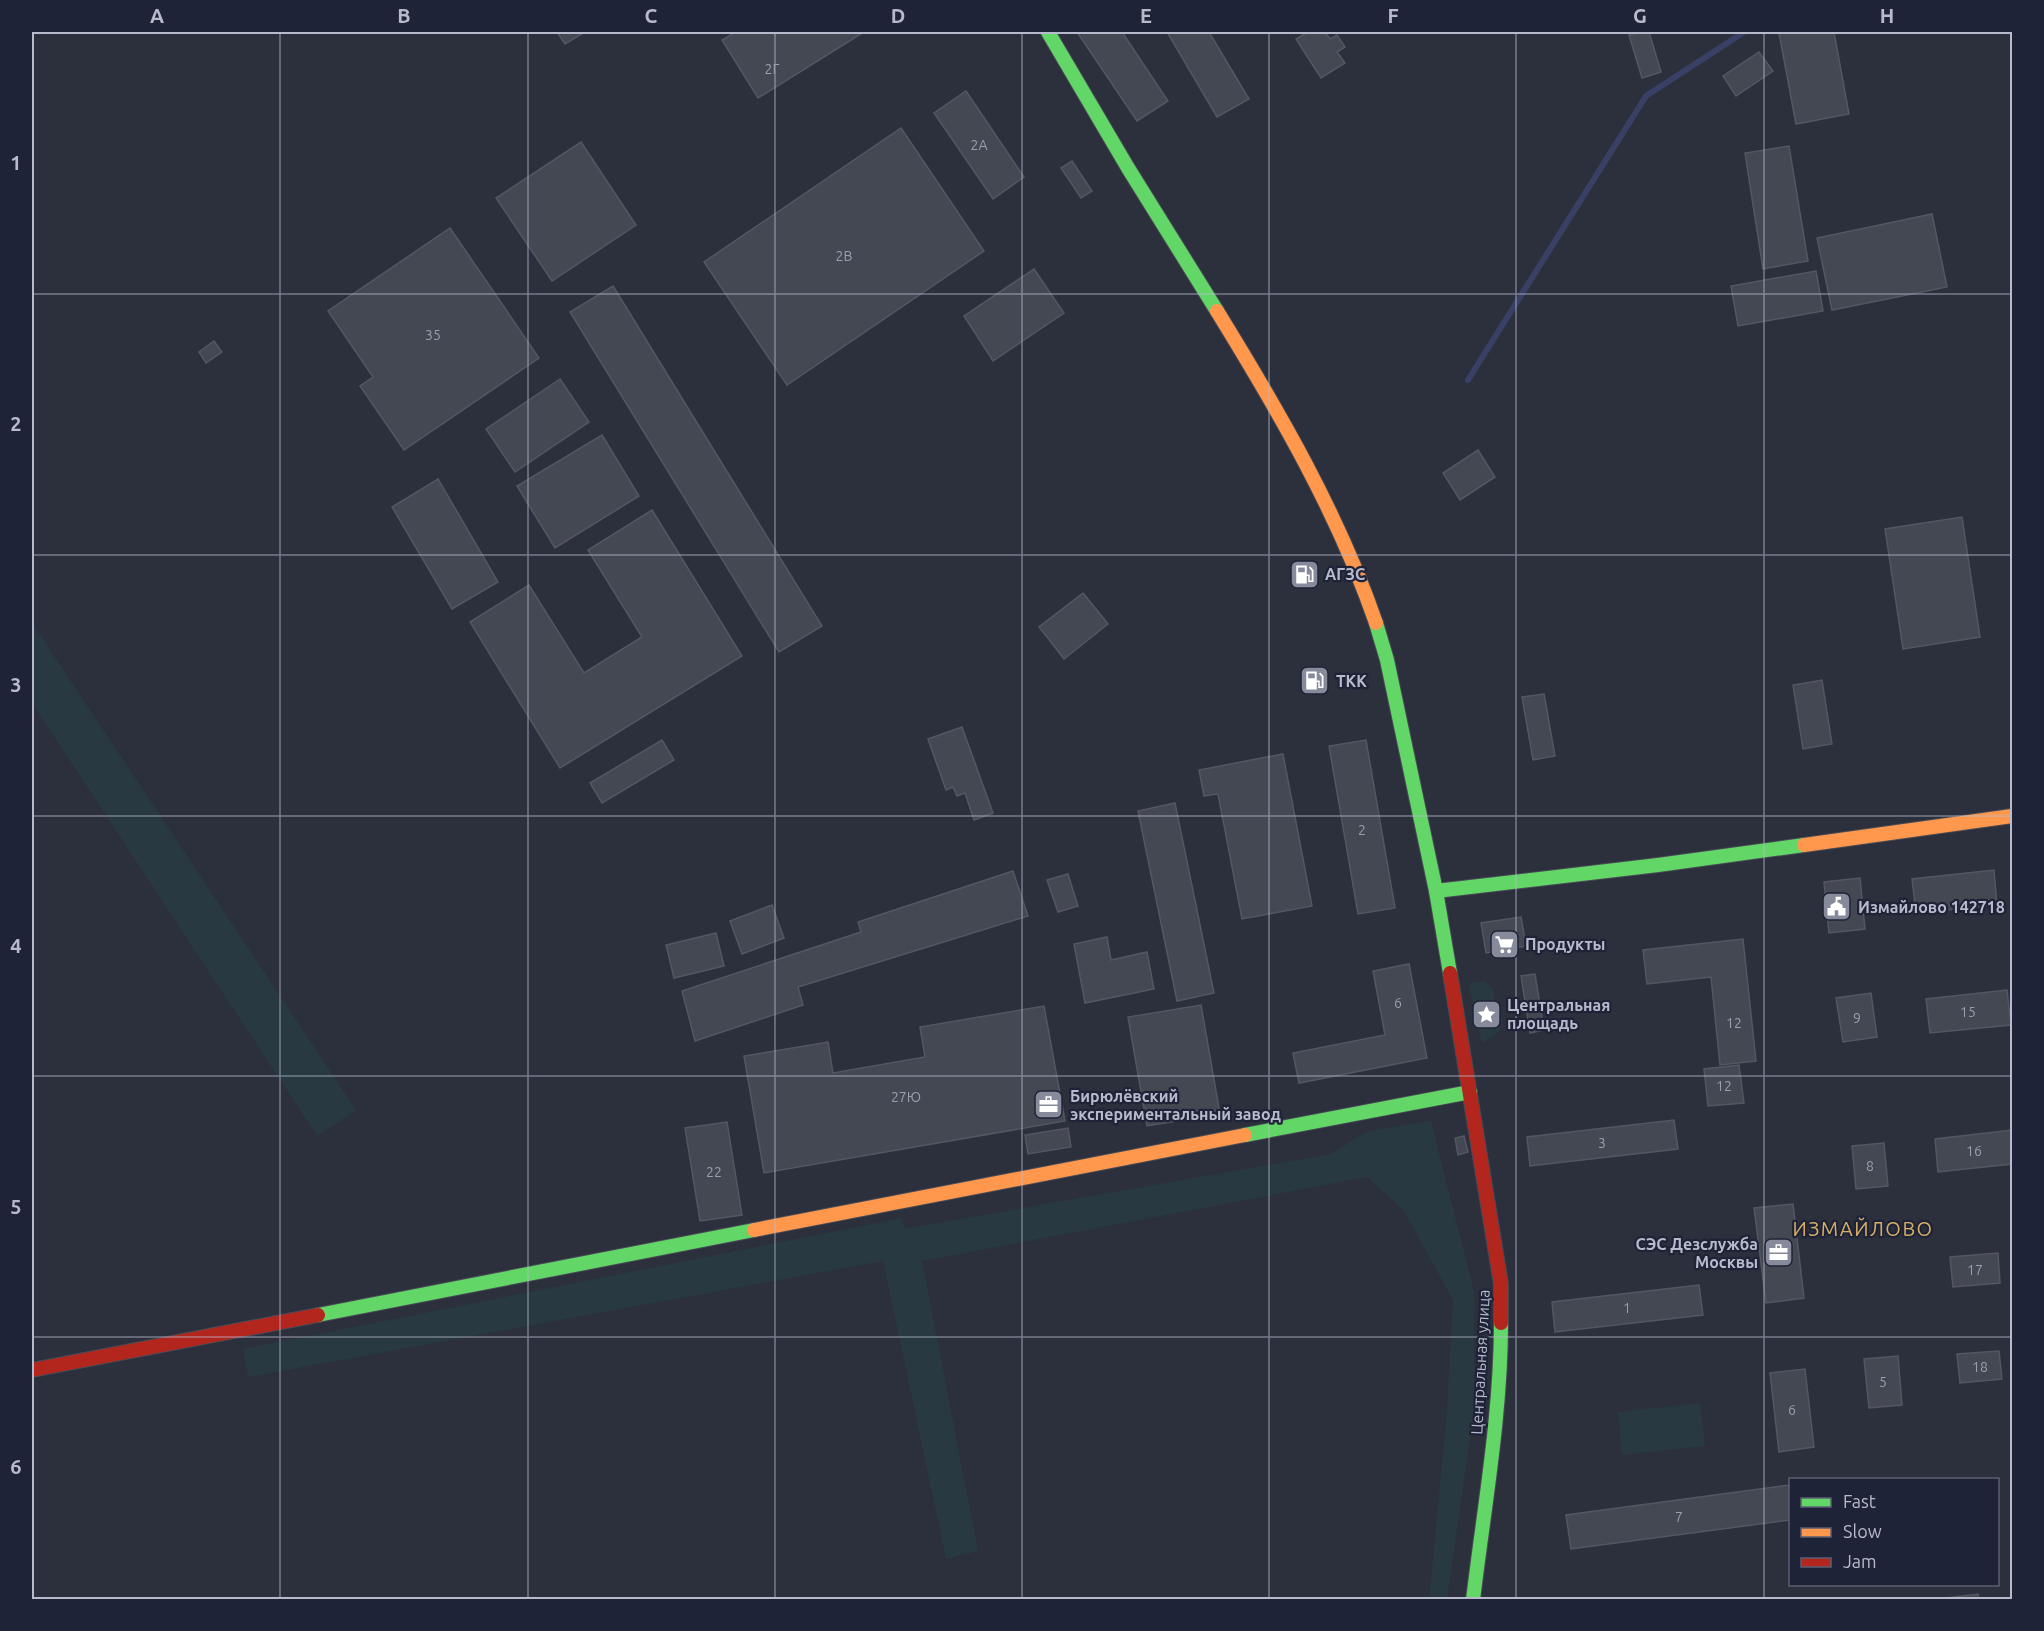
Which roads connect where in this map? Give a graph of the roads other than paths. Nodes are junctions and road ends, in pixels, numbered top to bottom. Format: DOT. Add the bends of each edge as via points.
graph roads {
  1 [pos="1048,32"];
  2 [pos="2013,816"];
  3 [pos="1436,891"];
  4 [pos="1470,1092"];
  5 [pos="32,1370"];
  6 [pos="1473,1599"];
  1 -- 3 [label="street, Центральная улица" via="1242,350 1353,560 1392,679"];
  2 -- 3 [label="street"];
  3 -- 4 [label="street, Центральная улица"];
  4 -- 5 [label="street"];
  4 -- 6 [label="street, Центральная улица" via="1501,1284 1502,1316 1493,1440"];
}
